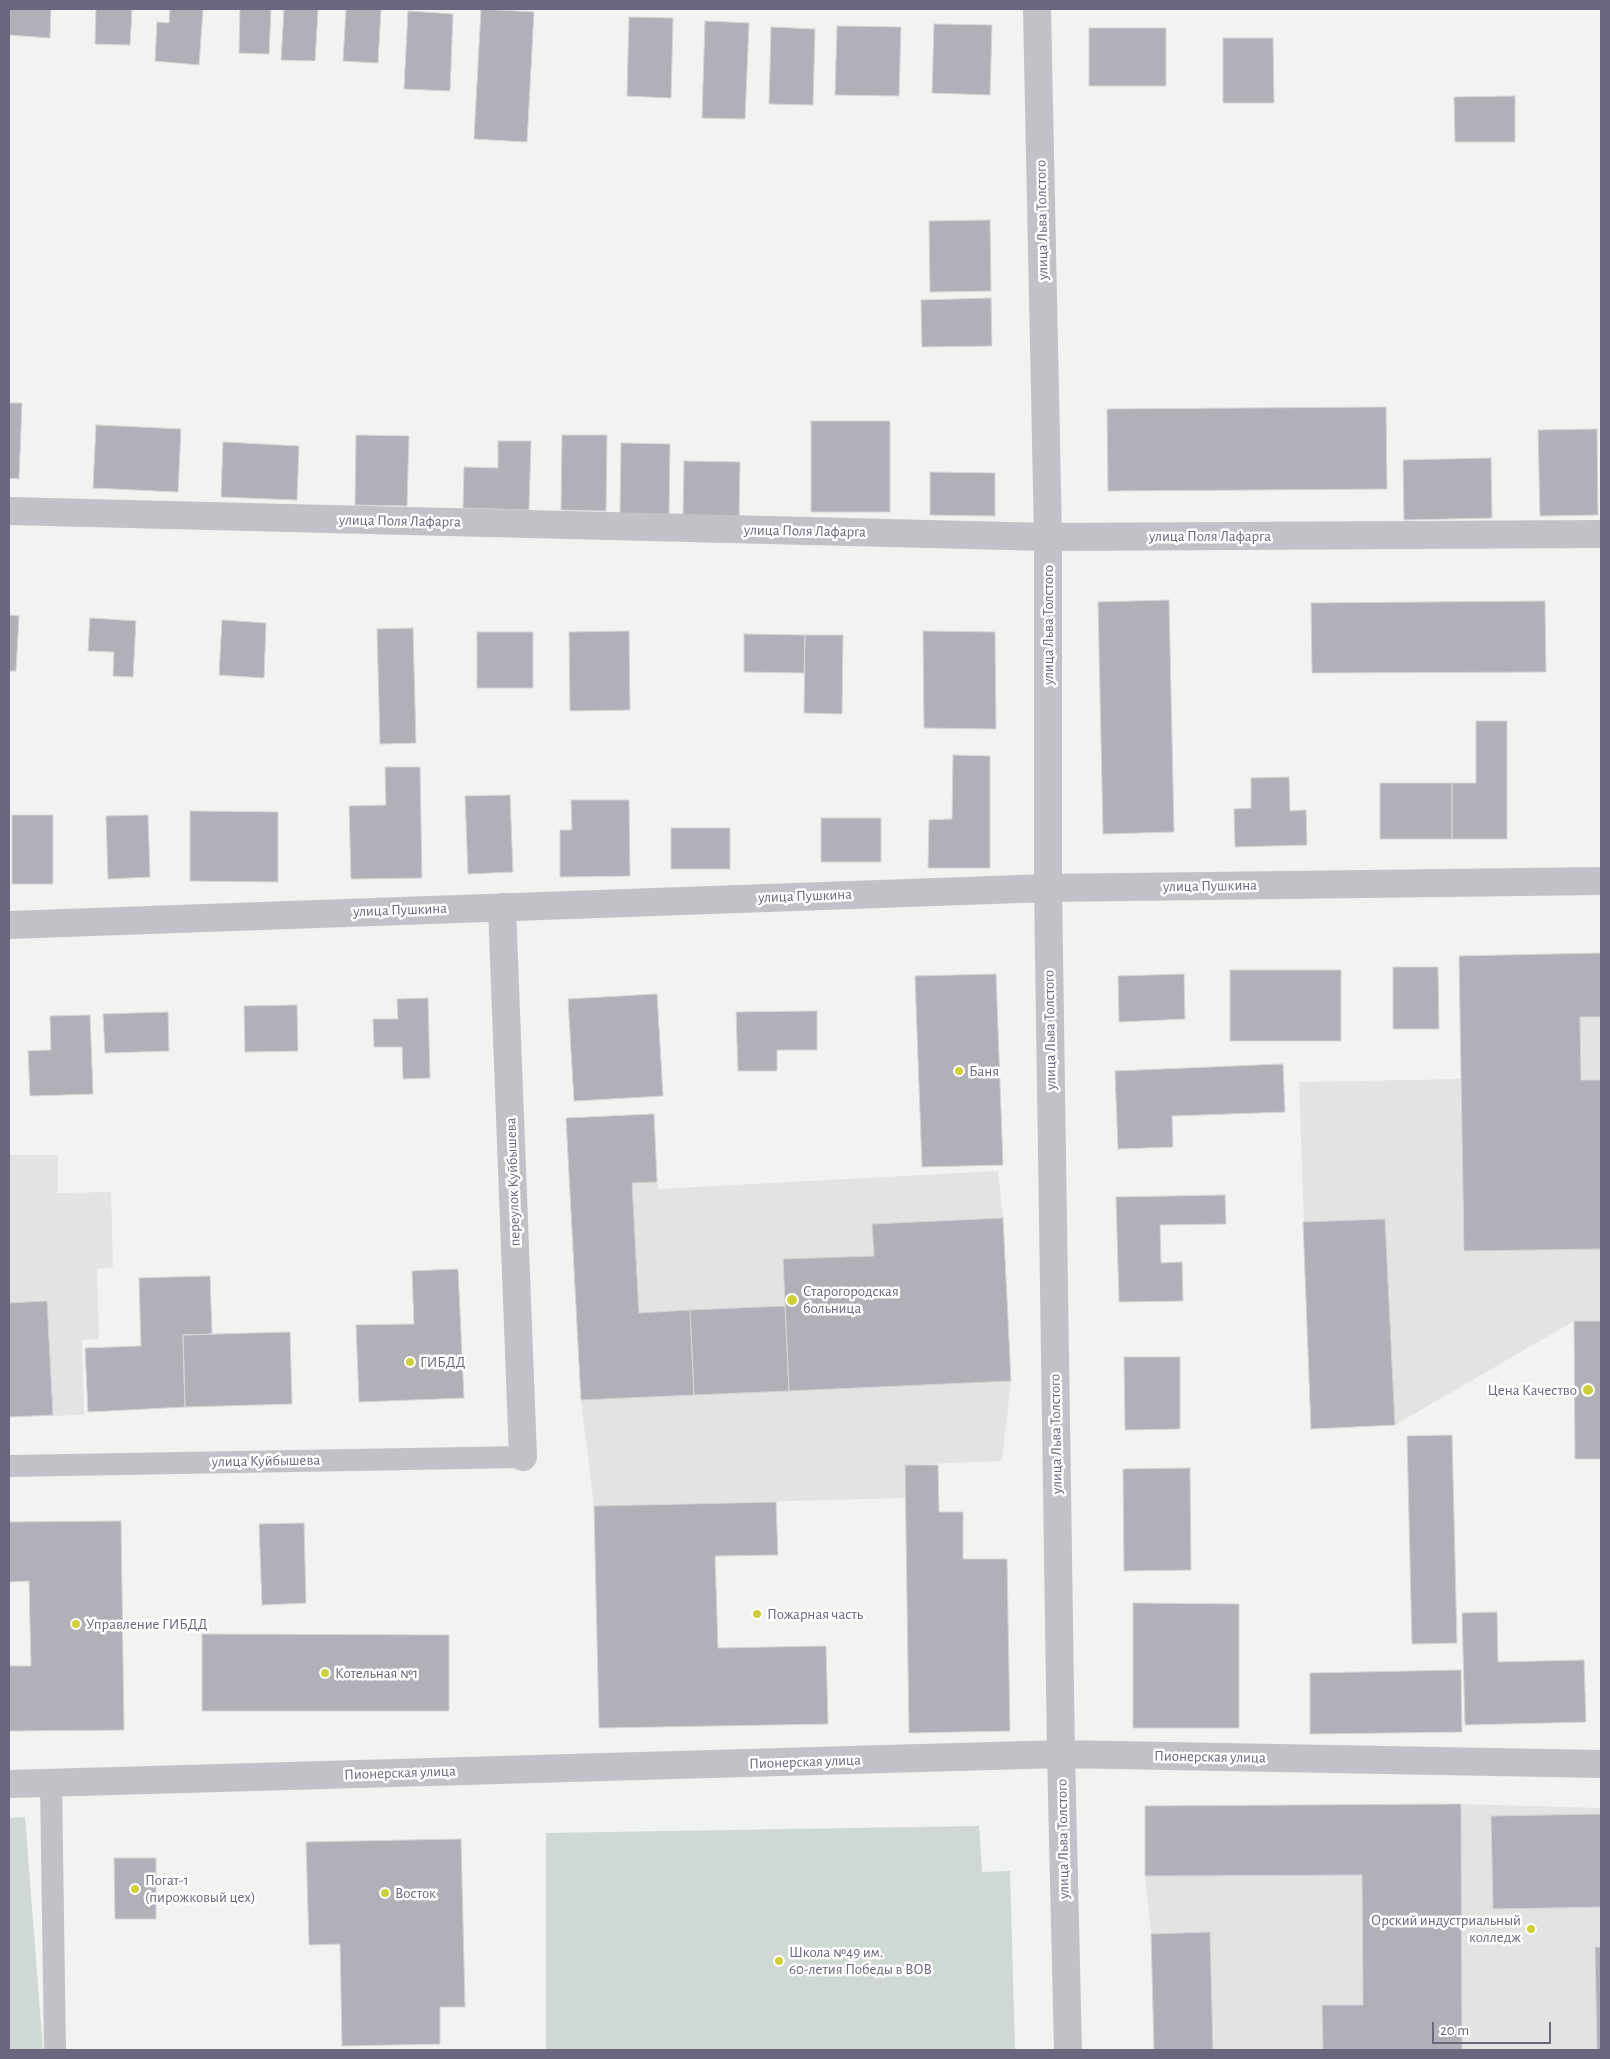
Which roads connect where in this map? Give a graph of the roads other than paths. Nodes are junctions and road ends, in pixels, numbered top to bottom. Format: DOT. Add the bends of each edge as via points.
graph roads {
  1 [pos="1037,9"];
  2 [pos="9,511"];
  3 [pos="1601,534"];
  4 [pos="1048,537"];
  5 [pos="1601,881"];
  6 [pos="1048,888"];
  7 [pos="502,907"];
  8 [pos="9,924"];
  9 [pos="523,1457"];
  10 [pos="9,1466"];
  11 [pos="1061,1754"];
  12 [pos="1601,1764"];
  13 [pos="51,1783"];
  14 [pos="9,1784"];
  15 [pos="55,2050"];
  16 [pos="1068,2050"];
  1 -- 4 [label="street, улица Льва Толстого"];
  2 -- 4 [label="street, улица Поля Лафарга"];
  3 -- 4 [label="street, улица Поля Лафарга"];
  4 -- 6 [label="street, улица Льва Толстого"];
  5 -- 6 [label="street, улица Пушкина"];
  6 -- 7 [label="street, улица Пушкина"];
  6 -- 11 [label="street, улица Льва Толстого"];
  7 -- 8 [label="street, улица Пушкина"];
  7 -- 9 [label="street, переулок Куйбышева"];
  9 -- 10 [label="lane, улица Куйбышева"];
  11 -- 12 [label="street, Пионерская улица"];
  11 -- 13 [label="street, Пионерская улица"];
  11 -- 16 [label="street, улица Льва Толстого"];
  13 -- 14 [label="street, Пионерская улица"];
  13 -- 15 [label="lane"];
}
